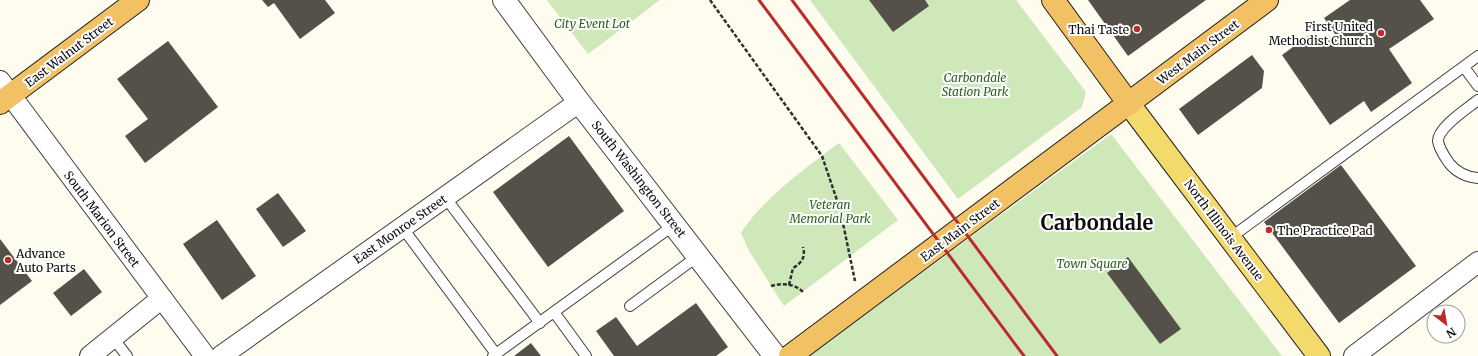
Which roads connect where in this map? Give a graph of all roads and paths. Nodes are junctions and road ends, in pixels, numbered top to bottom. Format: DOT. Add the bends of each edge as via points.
graph roads {
  1 [pos="504,0"];
  2 [pos="710,0"];
  3 [pos="1053,0"];
  4 [pos="1267,0"];
  5 [pos="131,2"];
  6 [pos="1478,56"];
  7 [pos="1464,67"];
  8 [pos="1478,86"];
  9 [pos="3,93"];
  10 [pos="1478,100"];
  11 [pos="579,102"];
  12 [pos="1129,104"];
  13 [pos="1478,178"];
  14 [pos="445,197"];
  15 [pos="674,225"];
  16 [pos="402,227"];
  17 [pos="1230,238"];
  18 [pos="803,247"];
  19 [pos="698,256"];
  20 [pos="1478,262"];
  21 [pos="850,263"];
  22 [pos="789,285"];
  23 [pos="771,286"];
  24 [pos="803,292"];
  25 [pos="162,298"];
  26 [pos="630,306"];
  27 [pos="554,312"];
  28 [pos="540,323"];
  29 [pos="113,338"];
  30 [pos="495,355"];
  31 [pos="90,356"];
  32 [pos="127,356"];
  33 [pos="205,356"];
  34 [pos="220,356"];
  35 [pos="586,356"];
  36 [pos="775,356"];
  37 [pos="790,356"];
  38 [pos="1319,356"];
  39 [pos="1354,356"];
  1 -- 11 [label="street, South Washington Street"];
  2 -- 21 [label="path" via="822,156 840,209"];
  3 -- 12 [label="highway"];
  4 -- 12 [label="highway, West Main Street"];
  5 -- 9 [label="highway, East Walnut Street"];
  6 -- 7 [label="lane"];
  7 -- 8 [label="lane"];
  7 -- 17 [label="lane"];
  9 -- 25 [label="street, South Marion Street"];
  10 -- 13 [label="lane" via="1448,124 1440,133 1438,142 1454,169 1466,176"];
  11 -- 14 [label="street, East Monroe Street"];
  11 -- 15 [label="street, South Washington Street"];
  12 -- 17 [label="main road, North Illinois Avenue"];
  12 -- 37 [label="highway, East Main Street"];
  14 -- 16 [label="street, East Monroe Street"];
  14 -- 28 [label="lane"];
  15 -- 19 [label="street, South Washington Street"];
  15 -- 27 [label="lane"];
  16 -- 30 [label="lane"];
  16 -- 34 [label="street, East Monroe Street"];
  17 -- 38 [label="main road, North Illinois Avenue"];
  18 -- 22 [label="path" via="804,256 802,261 792,268"];
  19 -- 26 [label="lane"];
  19 -- 36 [label="street, South Washington Street"];
  20 -- 39 [label="street"];
  22 -- 23 [label="path"];
  22 -- 24 [label="path"];
  25 -- 29 [label="street"];
  25 -- 33 [label="street, South Marion Street"];
  27 -- 28 [label="lane"];
  27 -- 35 [label="lane"];
  28 -- 30 [label="lane"];
  29 -- 31 [label="street"];
  29 -- 32 [label="lane"];
}
